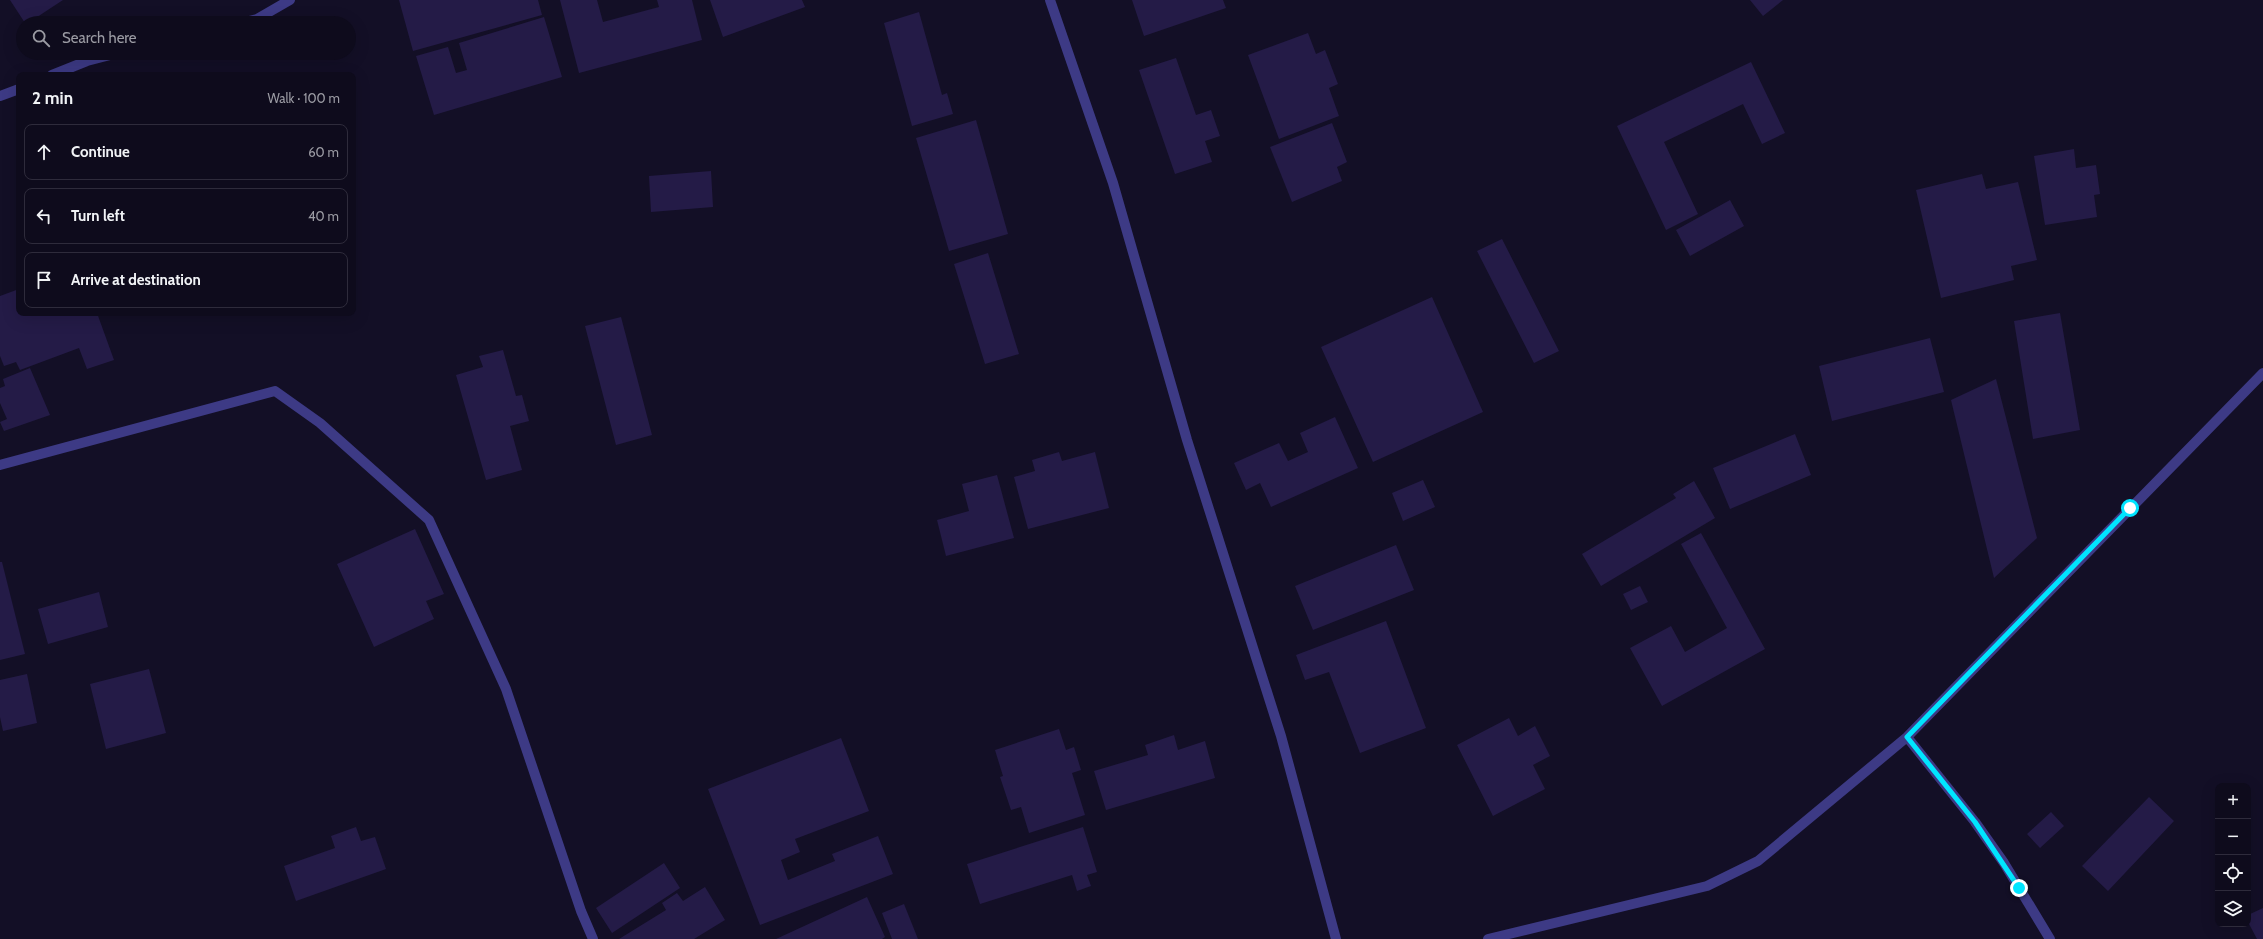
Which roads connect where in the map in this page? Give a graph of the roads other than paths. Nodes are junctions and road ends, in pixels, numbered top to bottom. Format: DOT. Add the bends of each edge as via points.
graph roads {
  1 [pos="290,0"];
  2 [pos="1050,0"];
  3 [pos="262,16"];
  4 [pos="91,60"];
  5 [pos="60,72"];
  6 [pos="16,90"];
  7 [pos="0,96"];
  8 [pos="2263,372"];
  9 [pos="0,465"];
  10 [pos="1907,737"];
  11 [pos="593,939"];
  12 [pos="1336,939"];
  13 [pos="1488,939"];
  14 [pos="2050,939"];
  1 -- 3 [label="street"];
  2 -- 12 [label="street" via="1113,182 1187,440 1281,736"];
  4 -- 5 [label="street"];
  6 -- 7 [label="street"];
  8 -- 10 [label="street"];
  9 -- 11 [label="street" via="275,391 320,423 429,520 506,690 581,911"];
  10 -- 13 [label="street" via="1758,861 1707,886"];
  10 -- 14 [label="street" via="1996,851"];
}
